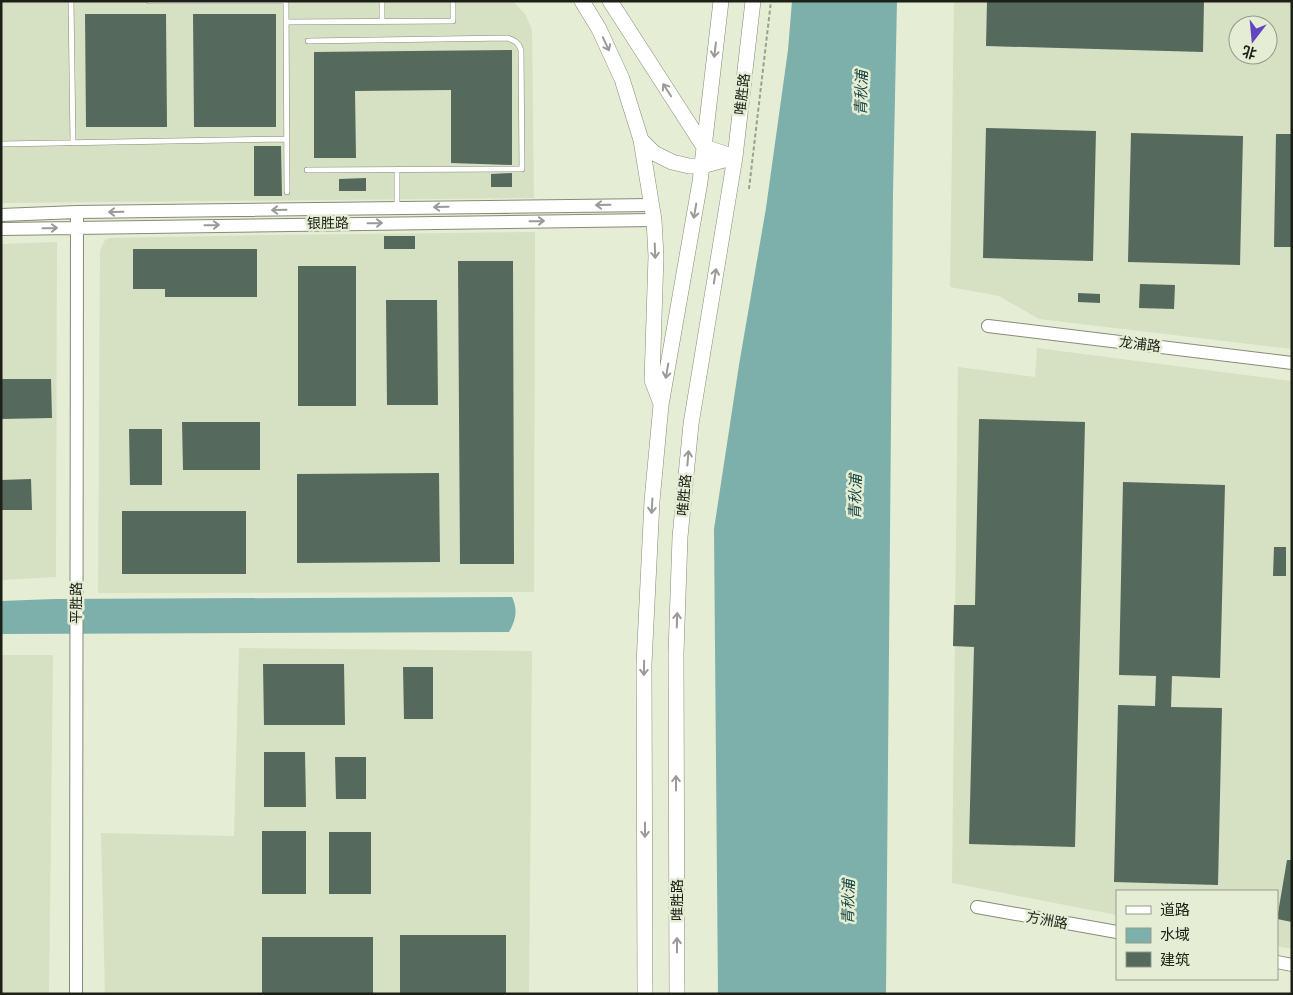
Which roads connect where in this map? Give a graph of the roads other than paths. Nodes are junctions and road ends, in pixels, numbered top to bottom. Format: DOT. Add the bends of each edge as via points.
graph roads {
  1 [pos="72,1"];
  2 [pos="149,1"];
  3 [pos="286,1"];
  4 [pos="382,1"];
  5 [pos="453,1"];
  6 [pos="582,1"];
  7 [pos="610,1"];
  8 [pos="721,1"];
  9 [pos="753,1"];
  10 [pos="382,21"];
  11 [pos="286,22"];
  12 [pos="308,41"];
  13 [pos="286,139"];
  14 [pos="641,140"];
  15 [pos="73,143"];
  16 [pos="1,144"];
  17 [pos="704,147"];
  18 [pos="734,157"];
  19 [pos="702,166"];
  20 [pos="397,169"];
  21 [pos="307,170"];
  22 [pos="287,192"];
  23 [pos="398,208"];
  24 [pos="77,212"];
  25 [pos="653,212"];
  26 [pos="1,215"];
  27 [pos="76,228"];
  28 [pos="1,229"];
  29 [pos="988,326"];
  30 [pos="1292,363"];
  31 [pos="661,405"];
  32 [pos="977,907"];
  33 [pos="1116,932"];
  34 [pos="1278,962"];
  35 [pos="1292,965"];
  36 [pos="76,994"];
  37 [pos="645,994"];
  38 [pos="677,994"];
  1 -- 15 [label="lane"];
  2 -- 3 [label="lane"];
  3 -- 11 [label="lane"];
  4 -- 10 [label="lane"];
  5 -- 10 [label="lane" via="453,20"];
  6 -- 14 [label="main road, one-way" via="622,79"];
  17 -- 7 [label="main road, one-way"];
  8 -- 17 [label="main road, one-way"];
  9 -- 18 [label="main road, 唯胜路"];
  10 -- 11 [label="lane"];
  11 -- 13 [label="lane"];
  12 -- 20 [label="lane" via="508,38 519,45 522,169"];
  13 -- 15 [label="lane"];
  13 -- 22 [label="lane"];
  14 -- 19 [label="main road" via="654,154 672,162"];
  14 -- 25 [label="main road"];
  15 -- 16 [label="lane"];
  17 -- 18 [label="main road"];
  17 -- 19 [label="main road"];
  18 -- 19 [label="main road"];
  38 -- 18 [label="main road, 唯胜路, one-way" via="676,653 680,537 691,424"];
  19 -- 31 [label="main road, one-way"];
  20 -- 21 [label="lane"];
  20 -- 23 [label="lane"];
  23 -- 24 [label="street, 银胜路, one-way"];
  25 -- 23 [label="street, 银胜路, one-way"];
  24 -- 26 [label="street, 银胜路"];
  24 -- 27 [label="street, 平胜路"];
  27 -- 25 [label="street, 银胜路, one-way"];
  25 -- 31 [label="main road, one-way" via="656,256 652,380"];
  28 -- 27 [label="street, 银胜路, one-way"];
  27 -- 36 [label="street, 平胜路"];
  29 -- 30 [label="street, 龙浦路"];
  31 -- 37 [label="main road, one-way" via="652,501 644,664"];
  32 -- 33 [label="street, 方洲路"];
  34 -- 35 [label="street"];
}
